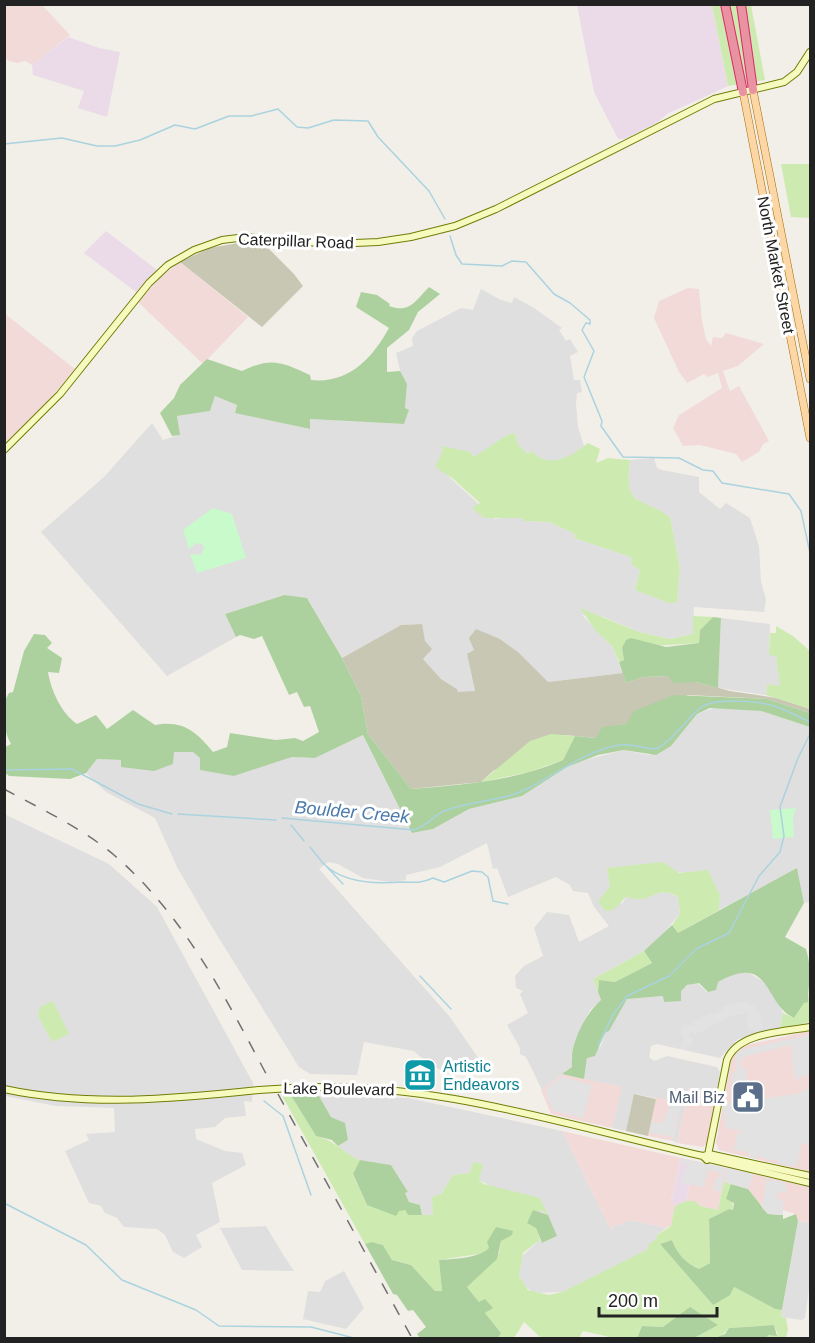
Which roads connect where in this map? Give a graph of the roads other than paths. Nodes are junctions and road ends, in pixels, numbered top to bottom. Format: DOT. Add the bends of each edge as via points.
graph roads {
  1 [pos="725,4"];
  2 [pos="741,4"];
  3 [pos="810,52"];
  4 [pos="753,90"];
  5 [pos="743,92"];
  6 [pos="810,379"];
  7 [pos="810,438"];
  8 [pos="4,450"];
  9 [pos="810,1027"];
  10 [pos="4,1089"];
  11 [pos="706,1157"];
  12 [pos="760,1168"];
  13 [pos="808,1176"];
  14 [pos="783,1177"];
  15 [pos="810,1183"];
  1 -- 5 [label="highway"];
  2 -- 4 [label="highway"];
  3 -- 4 [label="street, Caterpillar Road" via="789,80"];
  4 -- 5 [label="street, Caterpillar Road"];
  4 -- 6 [label="main road, North Market Street"];
  5 -- 7 [label="main road, North Market Street"];
  5 -- 8 [label="street, Caterpillar Road" via="714,99 496,209 445,229 357,244 246,237 194,250 149,283 60,394"];
  9 -- 11 [label="street" via="748,1040 732,1049"];
  10 -- 11 [label="street, Lake Boulevard, bridge" via="94,1101 326,1086 406,1090"];
  11 -- 12 [label="street, Lake Boulevard"];
  11 -- 12 [label="street, Lake Boulevard" via="734,1166"];
  12 -- 13 [label="street, Lake Boulevard"];
  12 -- 14 [label="street, Lake Boulevard"];
  13 -- 14 [label="street"];
  14 -- 15 [label="street, Lake Boulevard"];
}
